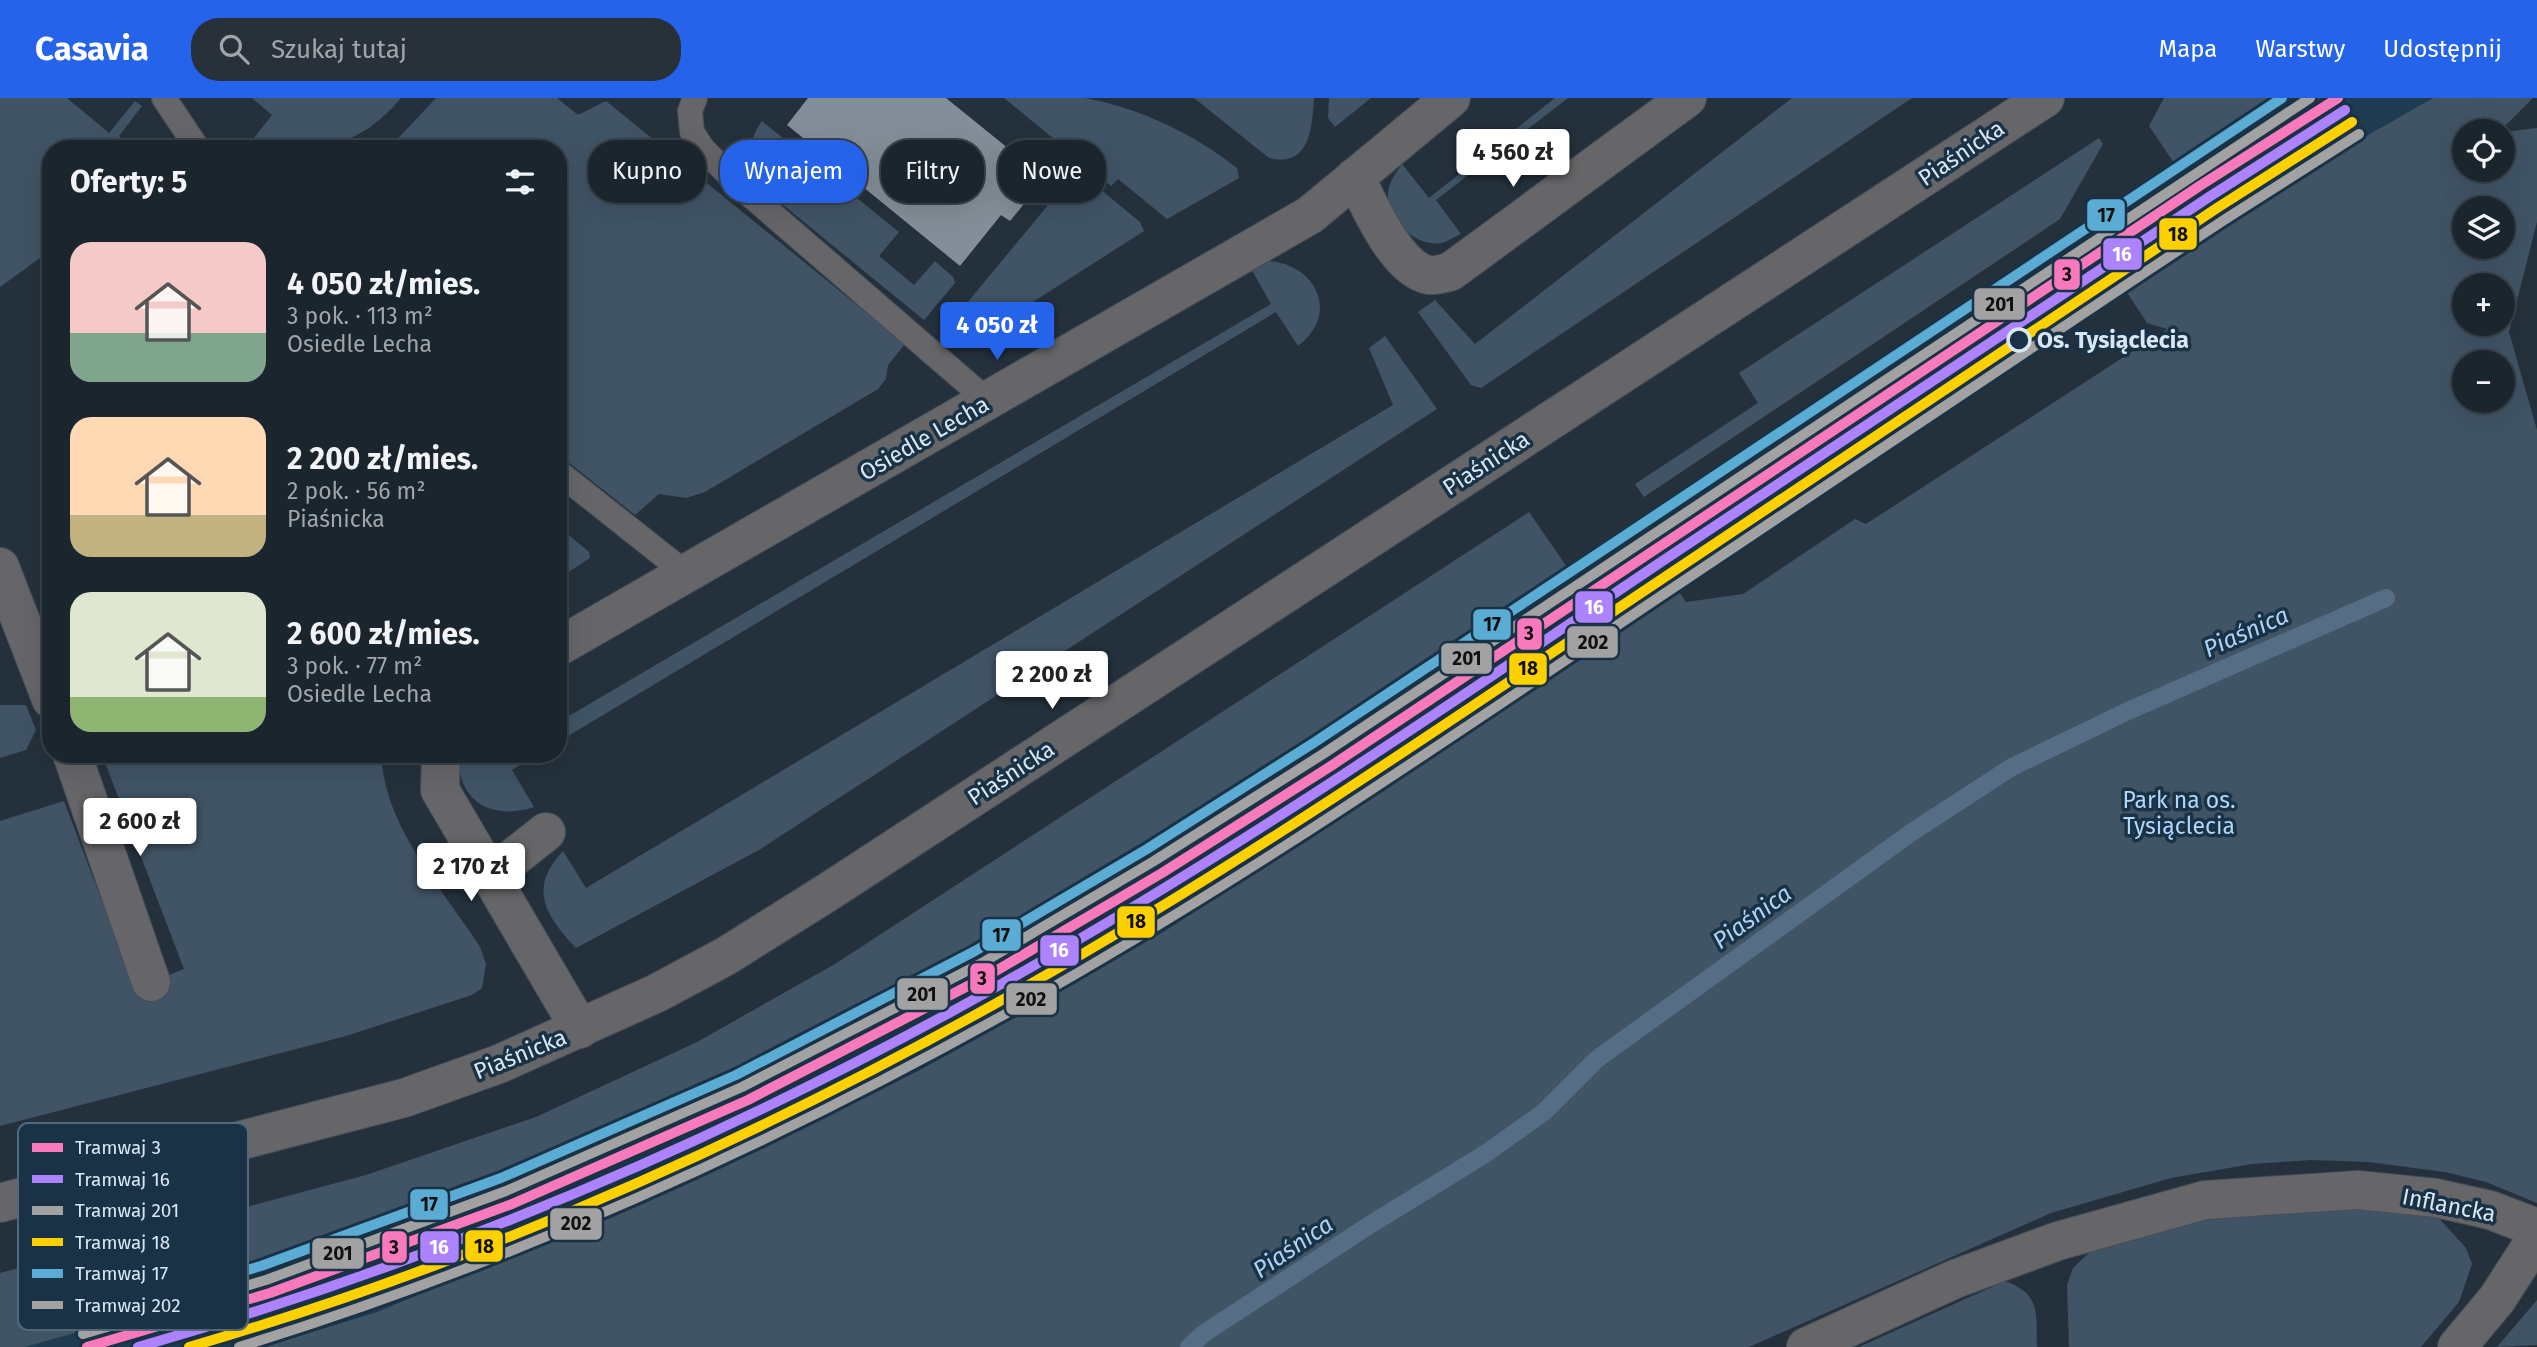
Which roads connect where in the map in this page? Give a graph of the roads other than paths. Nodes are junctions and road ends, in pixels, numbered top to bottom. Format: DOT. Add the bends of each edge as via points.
graph roads {
  1 [pos="164,98"];
  2 [pos="695,98"];
  3 [pos="1451,98"];
  4 [pos="1687,98"];
  5 [pos="2045,98"];
  6 [pos="192,140"];
  7 [pos="1355,177"];
  8 [pos="988,401"];
  9 [pos="567,479"];
  10 [pos="0,567"];
  11 [pos="688,575"];
  12 [pos="567,643"];
  13 [pos="42,676"];
  14 [pos="75,763"];
  15 [pos="441,763"];
  16 [pos="546,832"];
  17 [pos="490,876"];
  18 [pos="151,982"];
  19 [pos="580,1029"];
  20 [pos="248,1139"];
  21 [pos="18,1198"];
  22 [pos="0,1203"];
  23 [pos="2537,1228"];
  24 [pos="2537,1237"];
  25 [pos="1806,1347"];
  26 [pos="2457,1347"];
  1 -- 6 [label="lane"];
  2 -- 8 [label="lane" via="690,111 692,132 703,149"];
  3 -- 7 [label="street, Osiedle Lecha"];
  4 -- 7 [label="street" via="1450,272 1429,275 1408,264 1381,229"];
  5 -- 19 [label="street, Piaśnicka" via="828,892 726,956"];
  7 -- 8 [label="street, Osiedle Lecha" via="1310,215"];
  8 -- 11 [label="street, Osiedle Lecha"];
  9 -- 11 [label="lane"];
  10 -- 13 [label="street"];
  11 -- 12 [label="street, Osiedle Lecha"];
  14 -- 18 [label="street"];
  15 -- 17 [label="street" via="440,790"];
  16 -- 17 [label="street"];
  17 -- 19 [label="street"];
  19 -- 20 [label="street, Piaśnicka" via="404,1098"];
  21 -- 22 [label="street, Piaśnicka"];
  23 -- 25 [label="street, Inflancka" via="2490,1210 2358,1190 2205,1200 2071,1237 1955,1279"];
  24 -- 26 [label="street" via="2497,1299"];
}
